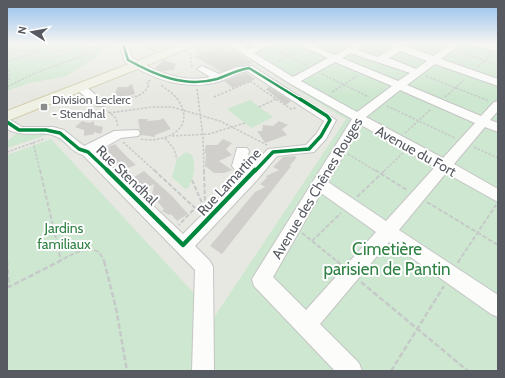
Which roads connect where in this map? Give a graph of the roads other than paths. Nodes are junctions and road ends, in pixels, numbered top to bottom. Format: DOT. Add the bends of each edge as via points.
graph roads {
  1 [pos="131,62"];
  2 [pos="146,62"];
  3 [pos="261,62"];
  4 [pos="328,62"];
  5 [pos="343,62"];
  6 [pos="379,62"];
  7 [pos="386,62"];
  8 [pos="432,62"];
  9 [pos="439,62"];
  10 [pos="138,65"];
  11 [pos="202,69"];
  12 [pos="183,71"];
  13 [pos="365,71"];
  14 [pos="418,72"];
  15 [pos="155,75"];
  16 [pos="219,78"];
  17 [pos="293,81"];
  18 [pos="498,83"];
  19 [pos="399,86"];
  20 [pos="80,87"];
  21 [pos="100,104"];
  22 [pos="498,104"];
  23 [pos="7,116"];
  24 [pos="358,119"];
  25 [pos="482,121"];
  26 [pos="7,122"];
  27 [pos="498,128"];
  28 [pos="134,133"];
  29 [pos="86,151"];
  30 [pos="242,151"];
  31 [pos="443,166"];
  32 [pos="252,176"];
  33 [pos="319,184"];
  34 [pos="498,196"];
  35 [pos="387,230"];
  36 [pos="187,241"];
  37 [pos="498,307"];
  38 [pos="306,325"];
  39 [pos="203,371"];
  40 [pos="351,371"];
  1 -- 10 [label="street"];
  2 -- 10 [label="main road"];
  3 -- 17 [label="street, Avenue du Fort"];
  4 -- 17 [label="street"];
  5 -- 13 [label="street"];
  6 -- 13 [label="street"];
  7 -- 14 [label="street"];
  8 -- 14 [label="street, Avenue des Chênes Rouges"];
  9 -- 18 [label="street"];
  10 -- 15 [label="street"];
  10 -- 20 [label="main road"];
  11 -- 16 [label="street"];
  12 -- 15 [label="street"];
  13 -- 19 [label="street"];
  14 -- 19 [label="street, Avenue des Chênes Rouges"];
  15 -- 16 [label="street" via="171,81 196,82"];
  16 -- 32 [label="street, Rue Lamartine" via="241,68 249,68 330,120 314,146 309,149 273,152"];
  17 -- 24 [label="street, Avenue du Fort"];
  19 -- 24 [label="street, Avenue des Chênes Rouges" via="362,113"];
  19 -- 25 [label="street"];
  20 -- 21 [label="street"];
  20 -- 23 [label="main road"];
  22 -- 25 [label="street"];
  24 -- 31 [label="street, Avenue du Fort"];
  24 -- 33 [label="street, Avenue des Chênes Rouges"];
  25 -- 27 [label="street"];
  25 -- 31 [label="street"];
  26 -- 29 [label="street, Rue Stendhal" via="17,130 50,130 61,133 79,149"];
  28 -- 29 [label="street" via="118,134"];
  29 -- 36 [label="street, Rue Stendhal"];
  30 -- 32 [label="street" via="239,166 243,172"];
  31 -- 34 [label="street, Avenue du Fort"];
  31 -- 35 [label="street"];
  32 -- 36 [label="street, Rue Lamartine"];
  33 -- 35 [label="street"];
  33 -- 38 [label="street, Avenue des Chênes Rouges" via="261,279"];
  35 -- 37 [label="street"];
  35 -- 38 [label="street"];
  36 -- 39 [label="street, Rue Stendhal" via="204,267"];
  38 -- 40 [label="street"];
}
